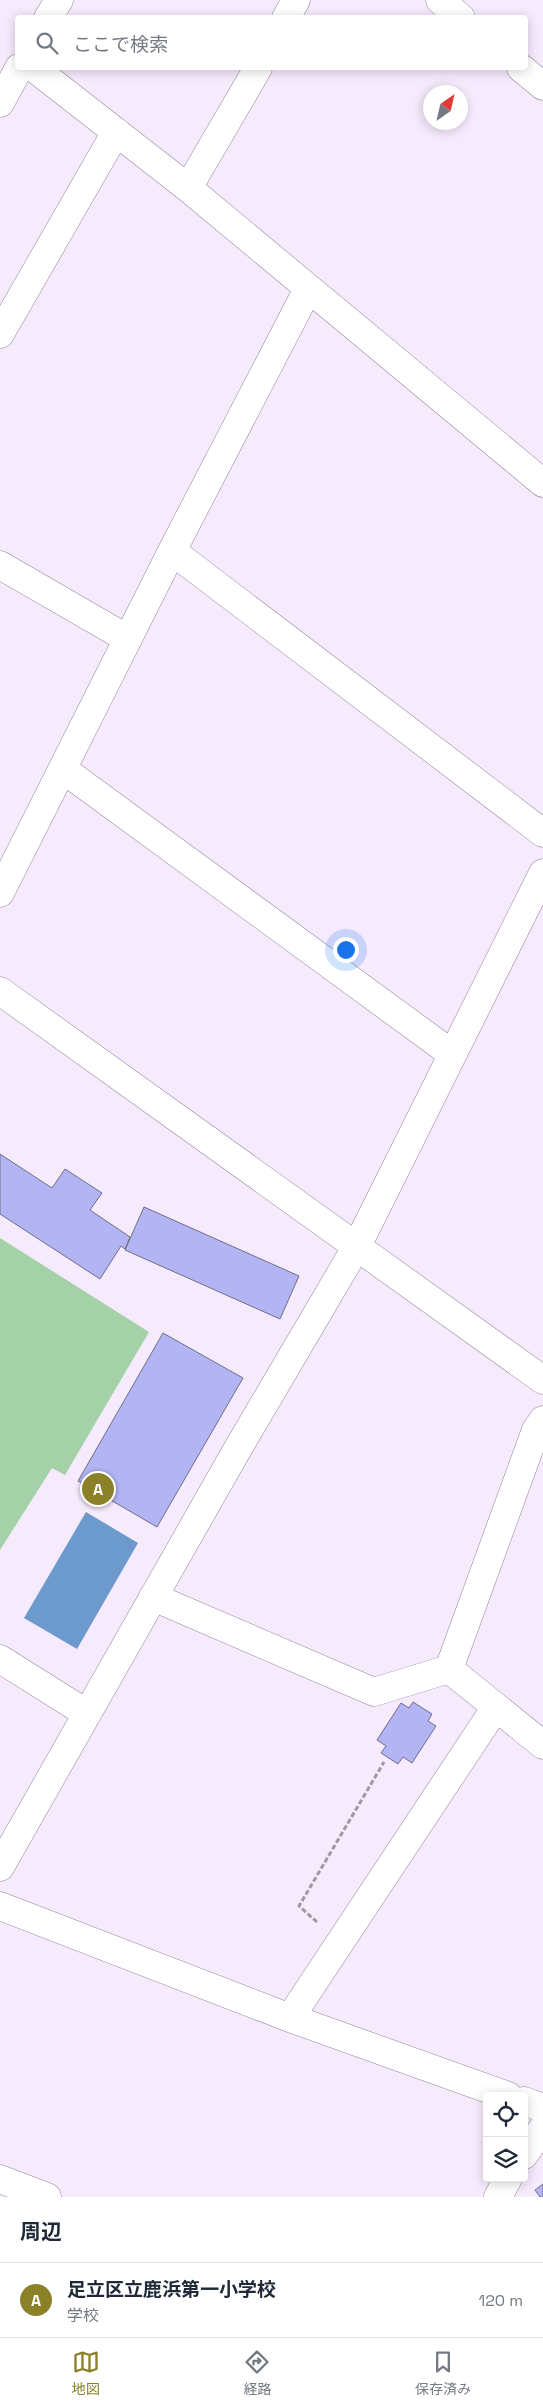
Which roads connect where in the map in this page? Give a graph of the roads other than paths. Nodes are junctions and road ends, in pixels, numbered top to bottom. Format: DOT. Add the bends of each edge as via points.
graph roads {
  1 [pos="59,0"];
  2 [pos="296,0"];
  3 [pos="440,0"];
  4 [pos="50,15"];
  5 [pos="288,15"];
  6 [pos="458,15"];
  7 [pos="18,70"];
  8 [pos="37,70"];
  9 [pos="257,70"];
  10 [pos="523,70"];
  11 [pos="543,86"];
  12 [pos="0,102"];
  13 [pos="116,132"];
  14 [pos="188,188"];
  15 [pos="308,289"];
  16 [pos="0,334"];
  17 [pos="543,483"];
  18 [pos="172,551"];
  19 [pos="0,565"];
  20 [pos="128,639"];
  21 [pos="64,770"];
  22 [pos="543,833"];
  23 [pos="543,873"];
  24 [pos="0,893"];
  25 [pos="0,991"];
  26 [pos="452,1054"];
  27 [pos="357,1246"];
  28 [pos="543,1380"];
  29 [pos="543,1420"];
  30 [pos="153,1597"];
  31 [pos="0,1659"];
  32 [pos="449,1669"];
  33 [pos="496,1707"];
  34 [pos="86,1713"];
  35 [pos="543,1745"];
  36 [pos="0,1867"];
  37 [pos="0,1906"];
  38 [pos="290,2018"];
  39 [pos="497,2092"];
  40 [pos="528,2103"];
  41 [pos="543,2108"];
  42 [pos="543,2128"];
  43 [pos="528,2149"];
  44 [pos="0,2179"];
  45 [pos="506,2182"];
  46 [pos="47,2197"];
  47 [pos="498,2197"];
  1 -- 4 [label="street"];
  2 -- 5 [label="street"];
  3 -- 6 [label="street"];
  7 -- 12 [label="street"];
  8 -- 13 [label="street"];
  9 -- 14 [label="street"];
  10 -- 11 [label="street"];
  13 -- 14 [label="street"];
  13 -- 16 [label="street"];
  14 -- 15 [label="street"];
  15 -- 17 [label="street"];
  15 -- 18 [label="street"];
  18 -- 20 [label="street"];
  18 -- 22 [label="street"];
  19 -- 20 [label="street"];
  20 -- 21 [label="street"];
  21 -- 24 [label="street"];
  21 -- 26 [label="street"];
  23 -- 26 [label="street"];
  25 -- 27 [label="street"];
  26 -- 27 [label="street"];
  27 -- 28 [label="street"];
  27 -- 30 [label="street"];
  29 -- 32 [label="street" via="536,1430"];
  30 -- 32 [label="street" via="374,1692"];
  30 -- 34 [label="street"];
  31 -- 34 [label="street"];
  32 -- 33 [label="street"];
  33 -- 35 [label="street"];
  33 -- 38 [label="street"];
  34 -- 36 [label="street"];
  37 -- 38 [label="street"];
  38 -- 39 [label="street"];
  40 -- 41 [label="street"];
  42 -- 43 [label="street"];
  44 -- 46 [label="street"];
  45 -- 47 [label="street"];
}
